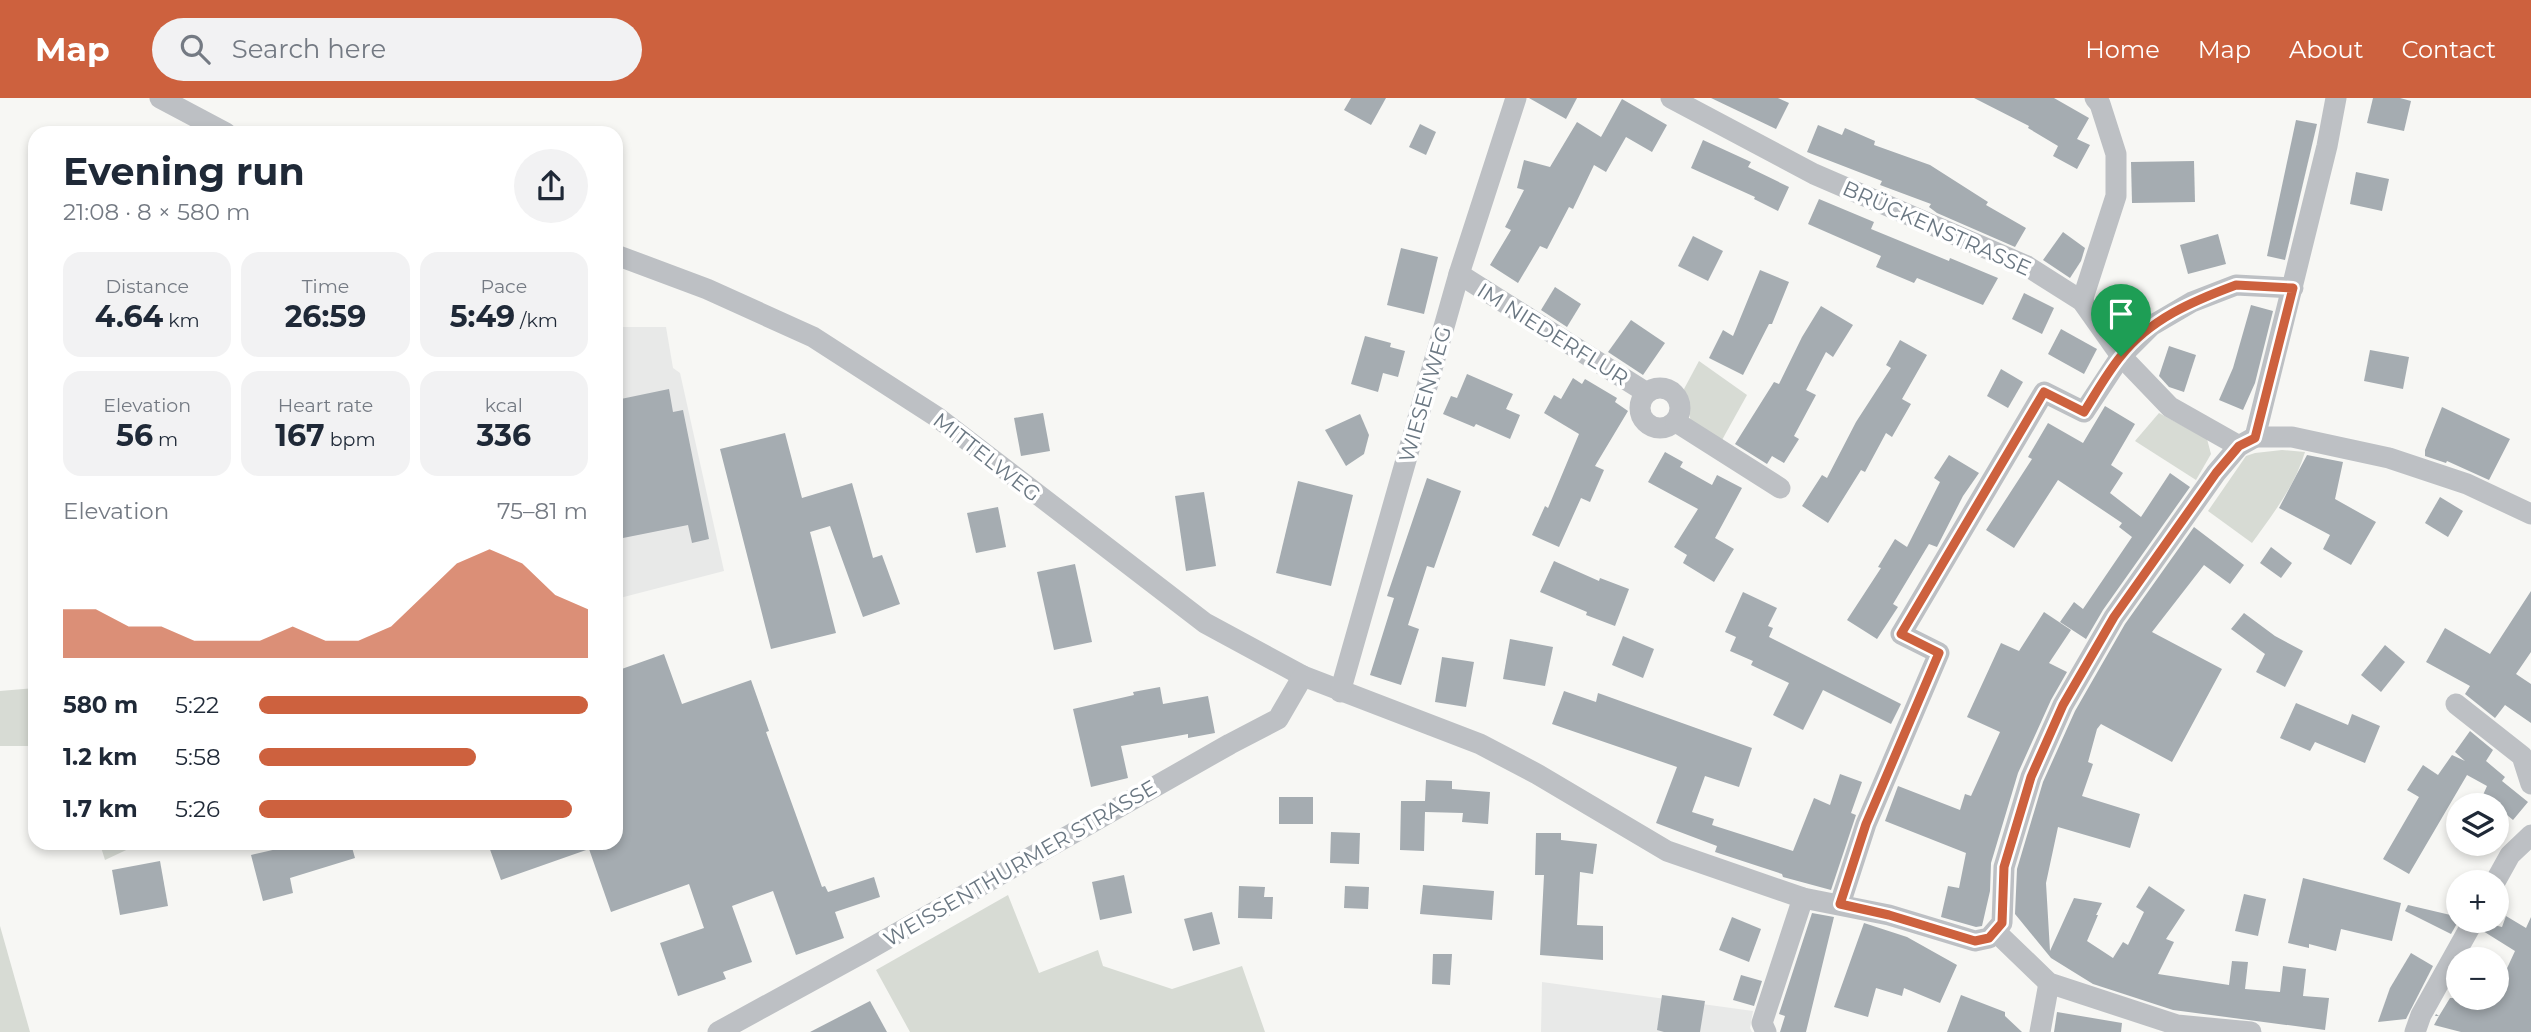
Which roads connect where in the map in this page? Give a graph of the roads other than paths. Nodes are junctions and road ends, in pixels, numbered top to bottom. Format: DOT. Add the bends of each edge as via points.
graph roads {
  1 [pos="160,98"];
  2 [pos="1516,98"];
  3 [pos="1671,98"];
  4 [pos="2095,98"];
  5 [pos="2336,98"];
  6 [pos="213,126"];
  7 [pos="623,259"];
  8 [pos="1459,274"];
  9 [pos="2293,288"];
  10 [pos="2082,301"];
  11 [pos="2121,356"];
  12 [pos="1647,393"];
  13 [pos="1676,422"];
  14 [pos="2247,442"];
  15 [pos="1780,488"];
  16 [pos="2531,514"];
  17 [pos="1303,676"];
  18 [pos="1340,692"];
  19 [pos="2456,704"];
  20 [pos="2531,784"];
  21 [pos="2531,835"];
  22 [pos="2502,870"];
  23 [pos="1803,898"];
  24 [pos="1840,904"];
  25 [pos="1996,932"];
  26 [pos="2467,933"];
  27 [pos="2049,983"];
  28 [pos="718,1032"];
  29 [pos="1766,1032"];
  30 [pos="2040,1032"];
  31 [pos="2251,1032"];
  32 [pos="2415,1032"];
  1 -- 6 [label="street"];
  2 -- 8 [label="street, WIESENWEG"];
  3 -- 10 [label="street, BRÜCKENSTRASSE" via="1814,174 2027,266"];
  4 -- 10 [label="street" via="2116,154 2116,196"];
  5 -- 9 [label="street"];
  7 -- 17 [label="street, MITTELWEG" via="707,289 813,337 937,417 1205,623"];
  8 -- 12 [label="street, IM NIEDERFLUR"];
  8 -- 18 [label="street, WIESENWEG"];
  9 -- 11 [label="street" via="2236,285 2192,302 2151,327"];
  9 -- 14 [label="street"];
  10 -- 11 [label="street, BRÜCKENSTRASSE"];
  11 -- 14 [label="street, BRÜCKENSTRASSE" via="2170,407"];
  11 -- 24 [label="street" via="2084,412 2044,392 1901,634 1939,653 1866,824"];
  12 -- 13 [label="street, IM NIEDERFLUR" via="1659,388 1676,395 1681,408"];
  12 -- 13 [label="street, IM NIEDERFLUR" via="1640,409 1646,423 1661,429"];
  13 -- 15 [label="street"];
  14 -- 16 [label="street" via="2292,437 2389,458 2467,484"];
  14 -- 25 [label="street" via="2216,473 2114,617 2063,705 2031,777 2004,867 2002,923"];
  17 -- 18 [label="street, MITTELWEG"];
  17 -- 28 [label="street, WEISSENTHURMER STRASSE" via="1278,719"];
  18 -- 23 [label="street" via="1480,744 1667,851"];
  19 -- 20 [label="street" via="2522,757"];
  21 -- 22 [label="street" via="2510,855"];
  23 -- 24 [label="street"];
  23 -- 29 [label="street" via="1762,1023"];
  24 -- 25 [label="street" via="1975,941"];
  25 -- 27 [label="street"];
  26 -- 32 [label="street"];
  27 -- 30 [label="street"];
  27 -- 31 [label="street" via="2177,1025"];
}
